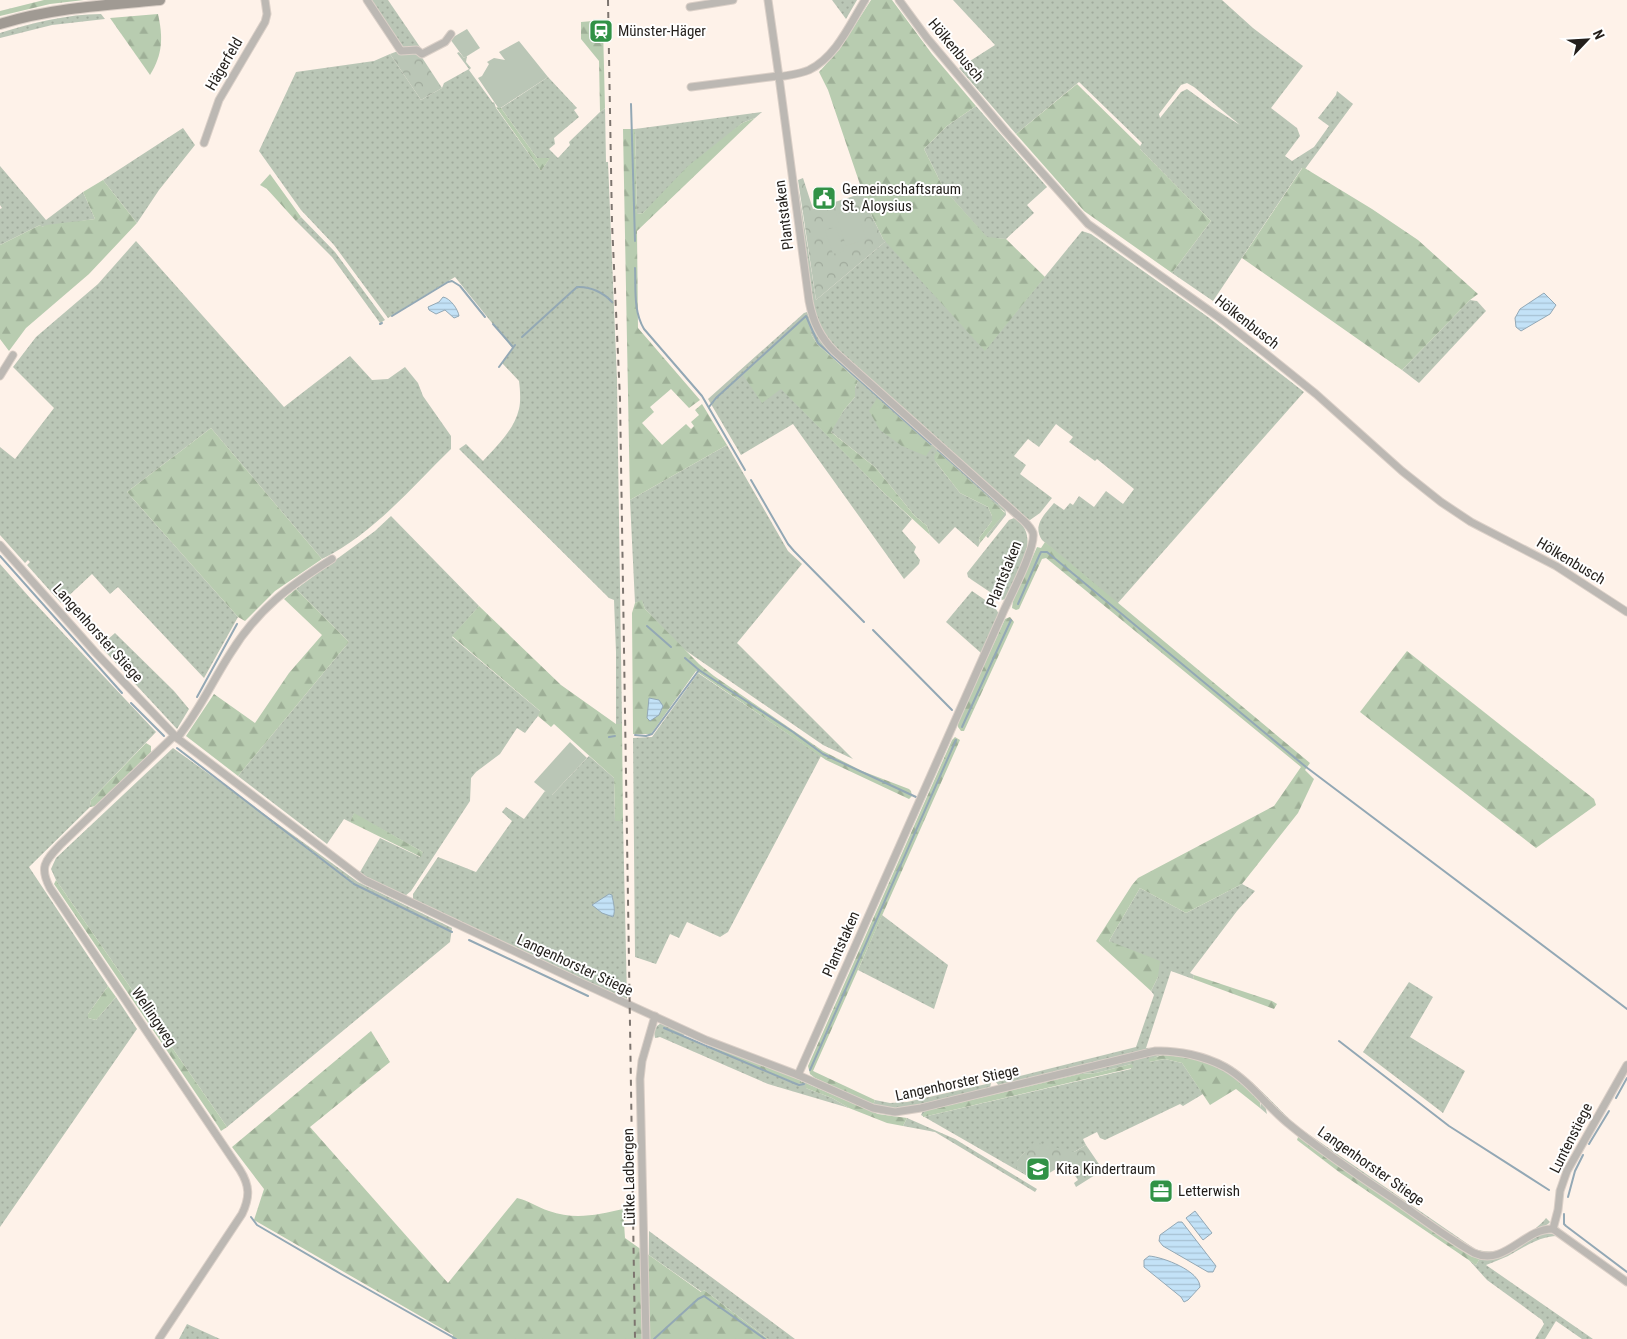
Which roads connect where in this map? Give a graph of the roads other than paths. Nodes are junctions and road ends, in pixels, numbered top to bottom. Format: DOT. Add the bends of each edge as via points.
graph roads {
  1 [pos="160,0"];
  2 [pos="265,0"];
  3 [pos="367,0"];
  4 [pos="733,0"];
  5 [pos="768,0"];
  6 [pos="865,0"];
  7 [pos="899,0"];
  8 [pos="711,2"];
  9 [pos="690,6"];
  10 [pos="0,24"];
  11 [pos="450,34"];
  12 [pos="778,77"];
  13 [pos="691,87"];
  14 [pos="204,143"];
  15 [pos="13,355"];
  16 [pos="0,376"];
  17 [pos="0,544"];
  18 [pos="332,559"];
  19 [pos="1627,612"];
  20 [pos="176,737"];
  21 [pos="656,1016"];
  22 [pos="1627,1065"];
  23 [pos="798,1075"];
  24 [pos="1553,1229"];
  25 [pos="1627,1282"];
  26 [pos="159,1339"];
  27 [pos="646,1339"];
  1 -- 10 [label="main road" via="65,9"];
  2 -- 14 [label="street, Hägerfeld" via="265,22 219,100"];
  3 -- 11 [label="street" via="401,51 416,50 422,54 445,42"];
  4 -- 8 [label="street"];
  5 -- 12 [label="street, Plantstaken"];
  6 -- 12 [label="street" via="826,58 804,72"];
  7 -- 19 [label="street, Hölkenbusch" via="1006,132 1088,224 1265,353 1441,502 1556,566"];
  8 -- 9 [label="street"];
  12 -- 13 [label="street"];
  12 -- 23 [label="street, Plantstaken" via="809,301 818,332 835,352 1024,520 1033,535 1031,548 1006,608"];
  15 -- 16 [label="street"];
  17 -- 20 [label="street, Langenhorster Stiege"];
  18 -- 20 [label="street" via="289,587 254,621"];
  20 -- 21 [label="street, Langenhorster Stiege" via="364,880"];
  20 -- 26 [label="street, Wellingweg" via="60,845 48,859 44,870 50,888 248,1185 248,1199 242,1214"];
  21 -- 23 [label="street, Langenhorster Stiege" via="706,1040"];
  21 -- 27 [label="street, Lütke Ladbergen" via="640,1079"];
  22 -- 24 [label="street, Luntenstiege" via="1567,1171"];
  23 -- 24 [label="street, Langenhorster Stiege" via="873,1108 904,1112 1155,1051 1185,1054 1232,1071 1302,1134 1474,1253 1498,1255 1539,1232"];
  24 -- 25 [label="street"];
}
